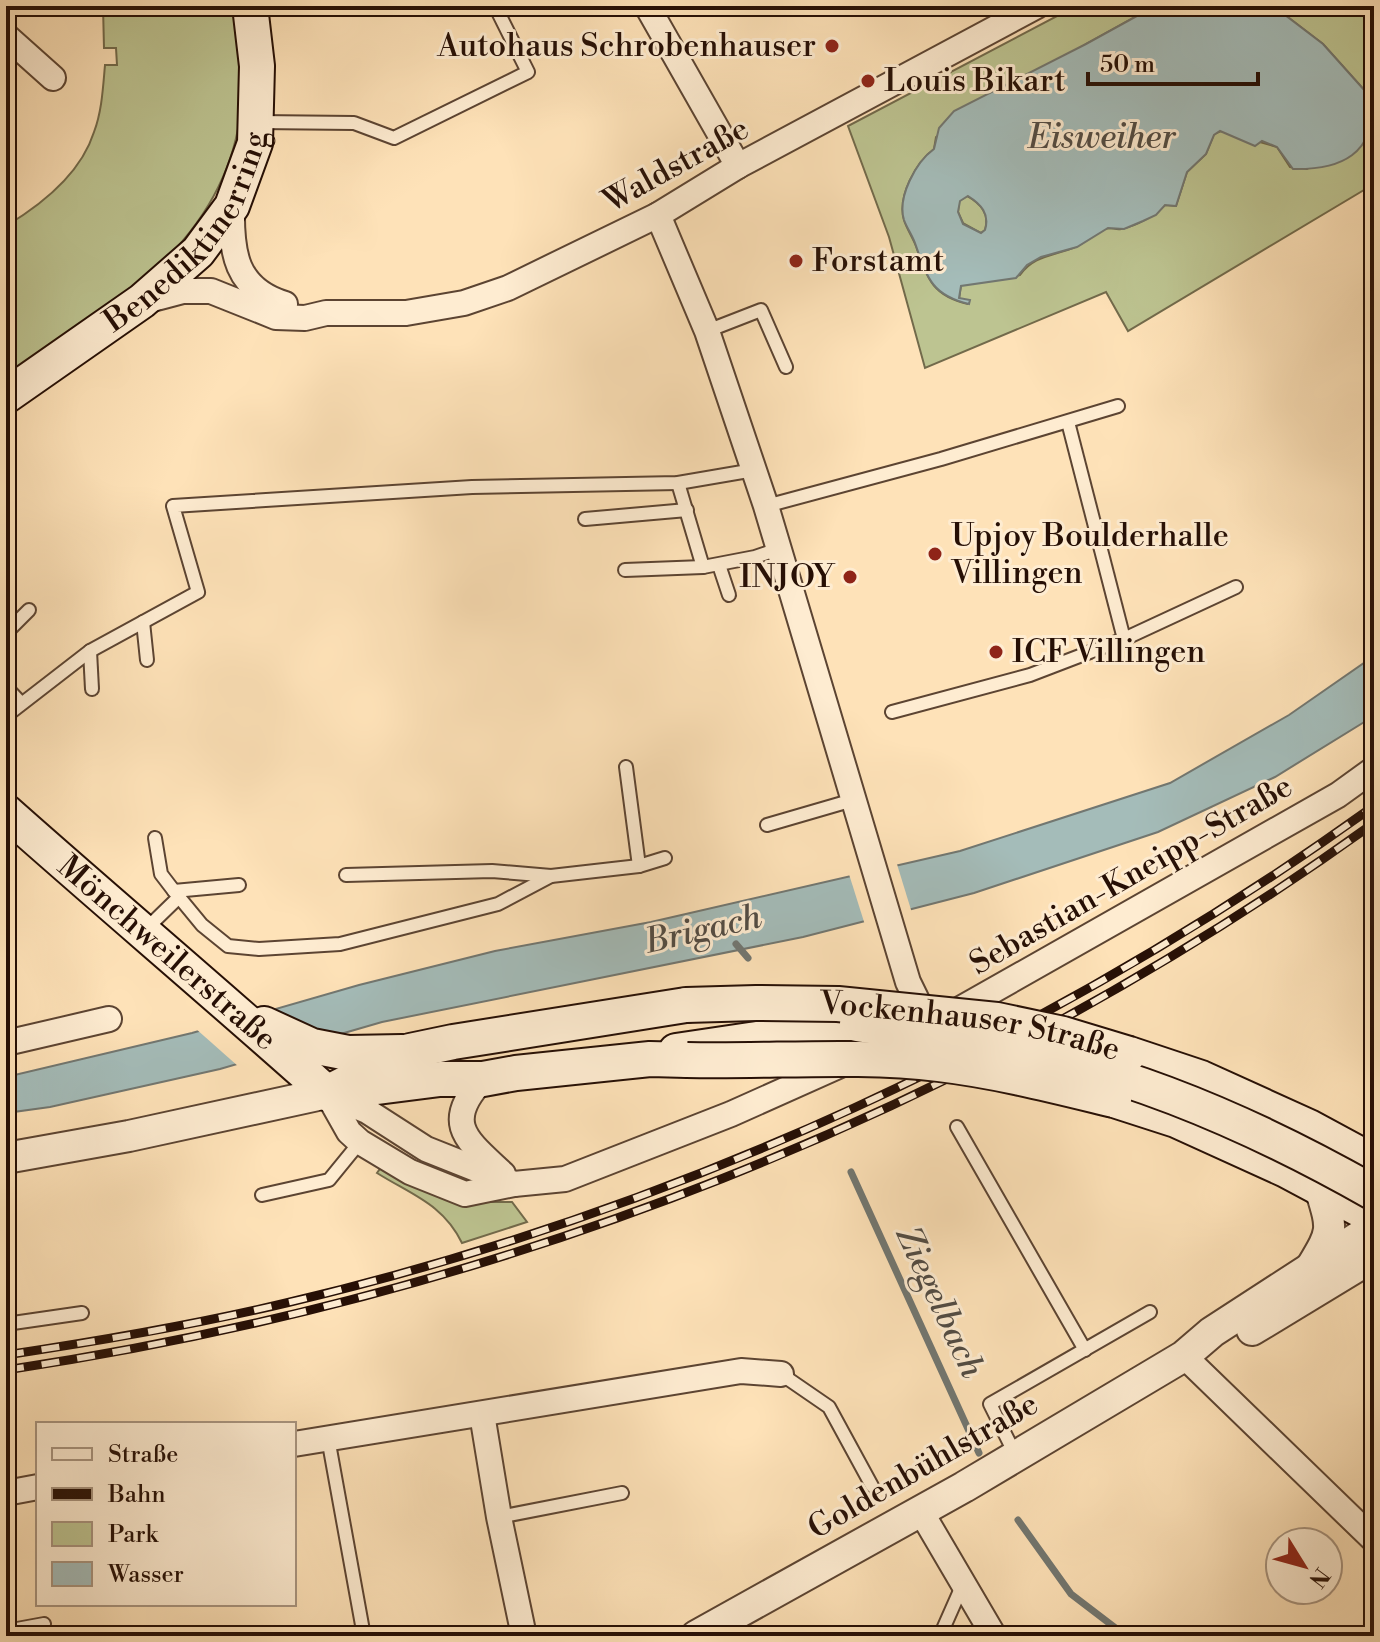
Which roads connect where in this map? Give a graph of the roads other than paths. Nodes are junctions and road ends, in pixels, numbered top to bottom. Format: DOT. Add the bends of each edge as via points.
graph roads {
  1 [pos="250,6"];
  2 [pos="495,6"];
  3 [pos="647,6"];
  4 [pos="1037,6"];
  5 [pos="6,36"];
  6 [pos="53,78"];
  7 [pos="255,122"];
  8 [pos="738,166"];
  9 [pos="232,206"];
  10 [pos="658,215"];
  11 [pos="142,301"];
  12 [pos="326,313"];
  13 [pos="707,331"];
  14 [pos="786,367"];
  15 [pos="6,396"];
  16 [pos="1118,406"];
  17 [pos="1068,422"];
  18 [pos="754,470"];
  19 [pos="678,483"];
  20 [pos="766,506"];
  21 [pos="687,510"];
  22 [pos="585,519"];
  23 [pos="778,549"];
  24 [pos="719,565"];
  25 [pos="703,567"];
  26 [pos="625,570"];
  27 [pos="1236,587"];
  28 [pos="729,595"];
  29 [pos="29,610"];
  30 [pos="143,622"];
  31 [pos="6,633"];
  32 [pos="1124,639"];
  33 [pos="90,651"];
  34 [pos="147,660"];
  35 [pos="6,687"];
  36 [pos="92,689"];
  37 [pos="21,703"];
  38 [pos="892,712"];
  39 [pos="6,716"];
  40 [pos="626,767"];
  41 [pos="1374,769"];
  42 [pos="853,800"];
  43 [pos="6,812"];
  44 [pos="767,825"];
  45 [pos="155,838"];
  46 [pos="665,858"];
  47 [pos="639,866"];
  48 [pos="346,875"];
  49 [pos="551,876"];
  50 [pos="239,885"];
  51 [pos="176,894"];
  52 [pos="143,932"];
  53 [pos="224,1001"];
  54 [pos="109,1019"];
  55 [pos="929,1026"];
  56 [pos="687,1033"];
  57 [pos="6,1043"];
  58 [pos="410,1051"];
  59 [pos="483,1079"];
  60 [pos="327,1093"];
  61 [pos="957,1127"];
  62 [pos="360,1142"];
  63 [pos="6,1158"];
  64 [pos="1374,1162"];
  65 [pos="514,1184"];
  66 [pos="1321,1191"];
  67 [pos="1374,1193"];
  68 [pos="262,1195"];
  69 [pos="1374,1217"];
  70 [pos="1374,1227"];
  71 [pos="1374,1256"];
  72 [pos="1310,1268"];
  73 [pos="1150,1312"];
  74 [pos="82,1313"];
  75 [pos="6,1324"];
  76 [pos="1085,1350"];
  77 [pos="1184,1356"];
  78 [pos="781,1374"];
  79 [pos="482,1414"];
  80 [pos="328,1438"];
  81 [pos="296,1444"];
  82 [pos="1016,1456"];
  83 [pos="872,1486"];
  84 [pos="36,1487"];
  85 [pos="6,1493"];
  86 [pos="622,1493"];
  87 [pos="920,1510"];
  88 [pos="499,1517"];
  89 [pos="1374,1540"];
  90 [pos="963,1584"];
  91 [pos="44,1624"];
  92 [pos="6,1631"];
  93 [pos="364,1636"];
  94 [pos="524,1636"];
  95 [pos="696,1636"];
  96 [pos="940,1636"];
  97 [pos="994,1636"];
  1 -- 7 [label="main road, Benediktinerring" via="257,66"];
  2 -- 7 [label="lane" via="528,72 394,138 354,123"];
  3 -- 8 [label="street"];
  4 -- 8 [label="street, Waldstraße"];
  5 -- 6 [label="street"];
  7 -- 9 [label="main road, Benediktinerring" via="255,143"];
  8 -- 10 [label="street, Waldstraße"];
  9 -- 11 [label="main road, Benediktinerring" via="198,252"];
  9 -- 12 [label="street, Waldstraße" via="237,264 247,282 282,303"];
  10 -- 12 [label="street, Waldstraße" via="508,288 464,303 406,313"];
  10 -- 13 [label="street"];
  11 -- 12 [label="street, Waldstraße" via="183,291 211,291 276,317"];
  11 -- 15 [label="main road, Benediktinerring"];
  13 -- 14 [label="lane" via="761,310"];
  13 -- 18 [label="street"];
  16 -- 17 [label="lane"];
  17 -- 20 [label="lane"];
  17 -- 32 [label="lane"];
  18 -- 19 [label="lane"];
  18 -- 20 [label="street"];
  19 -- 21 [label="lane"];
  19 -- 30 [label="lane" via="472,487 173,506 198,592"];
  20 -- 23 [label="street"];
  21 -- 22 [label="lane"];
  21 -- 25 [label="lane"];
  23 -- 24 [label="lane"];
  23 -- 42 [label="street" via="837,720"];
  24 -- 25 [label="lane"];
  24 -- 28 [label="lane"];
  25 -- 26 [label="lane"];
  27 -- 32 [label="lane"];
  29 -- 31 [label="lane"];
  30 -- 33 [label="lane"];
  30 -- 34 [label="lane"];
  32 -- 38 [label="lane" via="1030,675"];
  33 -- 36 [label="lane"];
  33 -- 37 [label="lane"];
  35 -- 37 [label="lane"];
  37 -- 39 [label="lane"];
  40 -- 47 [label="lane"];
  41 -- 55 [label="street, Sebastian-Kneipp-Straße" via="1338,795"];
  42 -- 44 [label="lane"];
  42 -- 55 [label="street" via="908,982"];
  43 -- 52 [label="main road, Mönchweilerstraße"];
  45 -- 51 [label="lane" via="161,874"];
  46 -- 47 [label="lane"];
  47 -- 49 [label="lane"];
  48 -- 49 [label="lane" via="492,871"];
  49 -- 51 [label="lane" via="498,904 340,944 259,949 228,946"];
  50 -- 51 [label="lane"];
  51 -- 52 [label="lane"];
  52 -- 53 [label="main road, Mönchweilerstraße"];
  53 -- 58 [label="main road" via="312,1046 348,1053"];
  53 -- 60 [label="main road, Mönchweilerstraße"];
  54 -- 57 [label="street"];
  55 -- 65 [label="street, Sebastian-Kneipp-Straße" via="731,1114 565,1179"];
  56 -- 58 [label="main road, Vockenhauser Straße" via="640,1014"];
  56 -- 59 [label="main road, Vockenhauser Straße" via="650,1059"];
  56 -- 64 [label="main road, Vockenhauser Straße, bridge" via="756,1003 838,1004 997,1020 1063,1034 1201,1078"];
  56 -- 66 [label="main road, Vockenhauser Straße, bridge" via="832,1058 939,1064 1042,1082 1176,1120"];
  56 -- 67 [label="main road, Vockenhauser Straße, bridge" via="804,1018 1047,1058 1177,1097 1312,1157"];
  58 -- 60 [label="main road, Vockenhauser Straße"];
  59 -- 60 [label="main road, Vockenhauser Straße"];
  59 -- 65 [label="street" via="462,1111 463,1129 471,1146"];
  60 -- 62 [label="street, Sebastian-Kneipp-Straße"];
  60 -- 63 [label="street"];
  60 -- 65 [label="street, Sebastian-Kneipp-Straße" via="367,1111 426,1149"];
  61 -- 76 [label="lane"];
  62 -- 65 [label="street, Sebastian-Kneipp-Straße" via="410,1172 465,1194"];
  62 -- 68 [label="lane" via="329,1180"];
  66 -- 69 [label="main road, Vockenhauser Straße"];
  66 -- 72 [label="street" via="1331,1223 1328,1239"];
  70 -- 72 [label="street, Goldenbühlstraße"];
  71 -- 77 [label="street, Goldenbühlstraße" via="1221,1348"];
  72 -- 77 [label="street, Goldenbühlstraße"];
  73 -- 76 [label="lane"];
  74 -- 75 [label="lane"];
  76 -- 82 [label="lane" via="990,1404"];
  77 -- 82 [label="street, Goldenbühlstraße"];
  77 -- 89 [label="street"];
  78 -- 79 [label="street" via="741,1371"];
  78 -- 83 [label="lane" via="829,1407"];
  79 -- 80 [label="street"];
  79 -- 88 [label="street"];
  80 -- 81 [label="street"];
  80 -- 93 [label="lane"];
  82 -- 87 [label="street, Goldenbühlstraße"];
  84 -- 85 [label="street"];
  86 -- 88 [label="lane"];
  87 -- 90 [label="street"];
  87 -- 95 [label="street, Goldenbühlstraße"];
  88 -- 94 [label="street"];
  90 -- 96 [label="lane"];
  90 -- 97 [label="street"];
  91 -- 92 [label="lane"];
}
